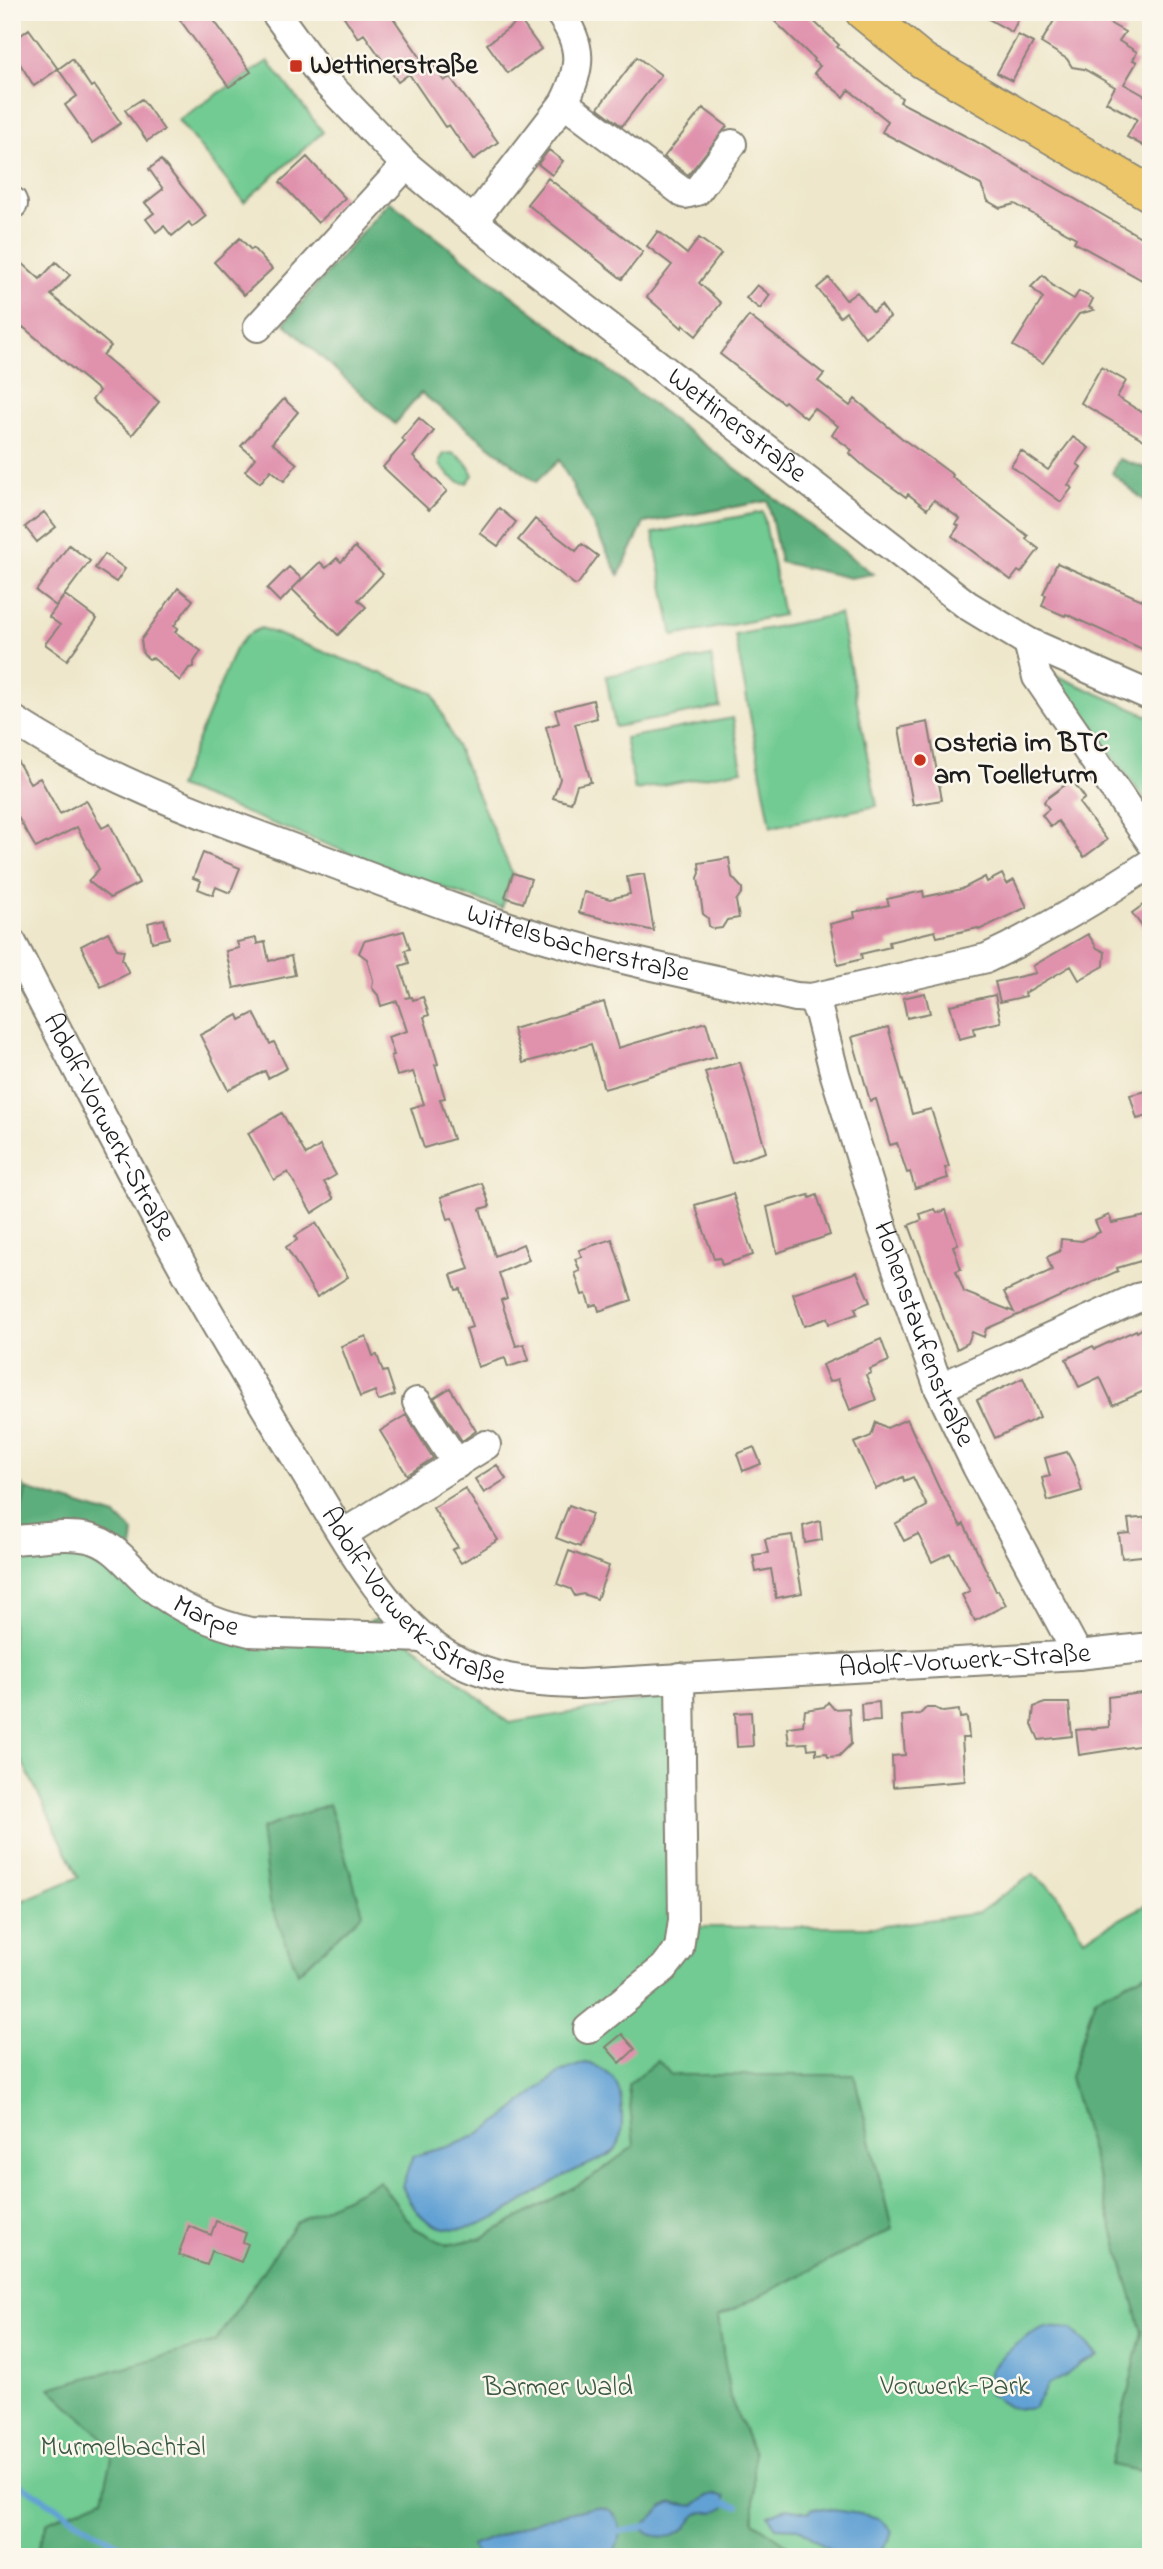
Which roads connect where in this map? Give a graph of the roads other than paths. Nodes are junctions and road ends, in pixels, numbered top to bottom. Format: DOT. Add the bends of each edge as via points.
graph roads {
  1 [pos="275,12"];
  2 [pos="559,12"];
  3 [pos="863,12"];
  4 [pos="564,103"];
  5 [pos="732,144"];
  6 [pos="405,165"];
  7 [pos="1151,194"];
  8 [pos="473,221"];
  9 [pos="258,327"];
  10 [pos="1028,642"];
  11 [pos="1151,696"];
  12 [pos="12,719"];
  13 [pos="1151,842"];
  14 [pos="1151,863"];
  15 [pos="12,943"];
  16 [pos="811,998"];
  17 [pos="1151,1295"];
  18 [pos="939,1388"];
  19 [pos="417,1402"];
  20 [pos="486,1445"];
  21 [pos="457,1464"];
  22 [pos="343,1534"];
  23 [pos="12,1540"];
  24 [pos="425,1638"];
  25 [pos="1151,1647"];
  26 [pos="1078,1655"];
  27 [pos="680,1677"];
  28 [pos="588,2029"];
  1 -- 6 [label="street, Wettinerstraße" via="326,82"];
  2 -- 4 [label="street" via="577,46 576,74"];
  3 -- 7 [label="main road" via="923,61"];
  4 -- 5 [label="street" via="685,194 697,191"];
  4 -- 8 [label="street"];
  6 -- 8 [label="street, Wettinerstraße"];
  6 -- 9 [label="street"];
  8 -- 10 [label="street, Wettinerstraße" via="967,605"];
  10 -- 11 [label="street, Wettinerstraße"];
  10 -- 13 [label="street" via="1037,677"];
  12 -- 16 [label="street, Wittelsbacherstraße" via="106,772 188,809 524,932 635,963"];
  14 -- 16 [label="street, Wittelsbacherstraße" via="987,957"];
  15 -- 22 [label="street, Adolf-Vorwerk-Straße" via="177,1257"];
  16 -- 18 [label="street, Hohenstaufenstraße" via="883,1229"];
  17 -- 18 [label="street"];
  18 -- 26 [label="street, Hohenstaufenstraße"];
  19 -- 21 [label="street"];
  20 -- 21 [label="street"];
  21 -- 22 [label="street"];
  22 -- 24 [label="street, Adolf-Vorwerk-Straße" via="397,1614"];
  23 -- 24 [label="street, Marpe" via="89,1538 126,1559 151,1587 223,1626 250,1632"];
  24 -- 27 [label="street, Adolf-Vorwerk-Straße" via="468,1667 536,1683"];
  25 -- 26 [label="street, Adolf-Vorwerk-Straße"];
  26 -- 27 [label="street, Adolf-Vorwerk-Straße"];
  27 -- 28 [label="street" via="679,1949 664,1968"];
}
